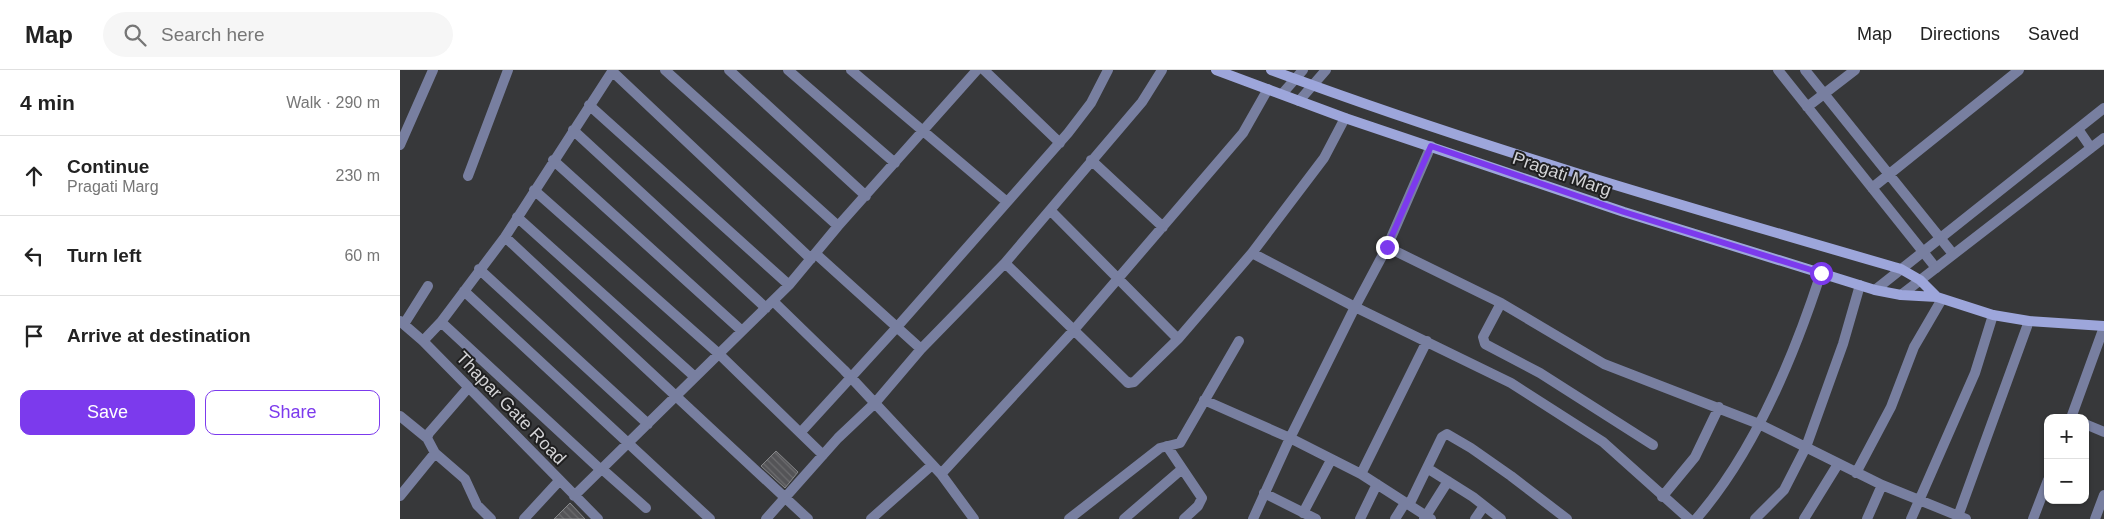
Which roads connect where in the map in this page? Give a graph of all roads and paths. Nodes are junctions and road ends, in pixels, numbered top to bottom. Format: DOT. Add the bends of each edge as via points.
graph roads {
  1 [pos="434,70"];
  2 [pos="508,70"];
  3 [pos="665,70"];
  4 [pos="729,70"];
  5 [pos="788,70"];
  6 [pos="850,70"];
  7 [pos="977,70"];
  8 [pos="984,70"];
  9 [pos="1108,70"];
  10 [pos="1162,70"];
  11 [pos="1216,70"];
  12 [pos="1271,70"];
  13 [pos="1303,70"];
  14 [pos="1326,70"];
  15 [pos="1778,70"];
  16 [pos="1805,70"];
  17 [pos="1854,70"];
  18 [pos="2019,70"];
  19 [pos="612,71"];
  20 [pos="1295,79"];
  21 [pos="1312,86"];
  22 [pos="1268,89"];
  23 [pos="1282,94"];
  24 [pos="1824,94"];
  25 [pos="1299,101"];
  26 [pos="589,105"];
  27 [pos="1807,107"];
  28 [pos="2104,108"];
  29 [pos="1345,118"];
  30 [pos="2078,129"];
  31 [pos="574,130"];
  32 [pos="923,131"];
  33 [pos="2104,138"];
  34 [pos="1060,143"];
  35 [pos="400,144"];
  36 [pos="1431,146"];
  37 [pos="2091,148"];
  38 [pos="553,160"];
  39 [pos="1091,160"];
  40 [pos="895,163"];
  41 [pos="1889,175"];
  42 [pos="468,176"];
  43 [pos="1872,188"];
  44 [pos="534,190"];
  45 [pos="866,196"];
  46 [pos="1007,202"];
  47 [pos="1050,210"];
  48 [pos="517,217"];
  49 [pos="838,226"];
  50 [pos="1163,227"];
  51 [pos="505,237"];
  52 [pos="1940,238"];
  53 [pos="1387,247"];
  54 [pos="1923,252"];
  55 [pos="1252,254"];
  56 [pos="1953,254"];
  57 [pos="813,257"];
  58 [pos="1005,263"];
  59 [pos="1936,268"];
  60 [pos="479,269"];
  61 [pos="1901,269"];
  62 [pos="1821,273"];
  63 [pos="1118,278"];
  64 [pos="1920,280"];
  65 [pos="789,285"];
  66 [pos="1860,285"];
  67 [pos="428,286"];
  68 [pos="1875,290"];
  69 [pos="464,291"];
  70 [pos="1902,295"];
  71 [pos="1940,298"];
  72 [pos="1501,303"];
  73 [pos="769,304"];
  74 [pos="1355,307"];
  75 [pos="1993,315"];
  76 [pos="441,322"];
  77 [pos="2029,322"];
  78 [pos="402,323"];
  79 [pos="2104,326"];
  80 [pos="897,328"];
  81 [pos="742,331"];
  82 [pos="1072,331"];
  83 [pos="1178,339"];
  84 [pos="423,341"];
  85 [pos="1239,341"];
  86 [pos="1427,341"];
  87 [pos="921,349"];
  88 [pos="719,354"];
  89 [pos="695,377"];
  90 [pos="851,378"];
  91 [pos="468,388"];
  92 [pos="675,396"];
  93 [pos="1204,400"];
  94 [pos="874,403"];
  95 [pos="1719,407"];
  96 [pos="2072,414"];
  97 [pos="400,416"];
  98 [pos="648,424"];
  99 [pos="1759,424"];
  100 [pos="2089,426"];
  101 [pos="801,432"];
  102 [pos="2104,432"];
  103 [pos="426,438"];
  104 [pos="1290,438"];
  105 [pos="628,445"];
  106 [pos="1653,445"];
  107 [pos="1166,446"];
  108 [pos="1806,448"];
  109 [pos="435,453"];
  110 [pos="823,455"];
  111 [pos="1331,460"];
  112 [pos="1838,464"];
  113 [pos="932,465"];
  114 [pos="1427,468"];
  115 [pos="601,469"];
  116 [pos="1182,469"];
  117 [pos="1856,473"];
  118 [pos="941,474"];
  119 [pos="1361,474"];
  120 [pos="559,481"];
  121 [pos="1448,481"];
  122 [pos="1377,484"];
  123 [pos="1882,486"];
  124 [pos="2044,490"];
  125 [pos="1264,493"];
  126 [pos="2104,495"];
  127 [pos="400,496"];
  128 [pos="574,496"];
  129 [pos="786,497"];
  130 [pos="1662,497"];
  131 [pos="1920,501"];
  132 [pos="1407,504"];
  133 [pos="1484,506"];
  134 [pos="646,508"];
  135 [pos="1303,513"];
  136 [pos="1427,518"];
  137 [pos="1960,518"];
  138 [pos="491,519"];
  139 [pos="524,519"];
  140 [pos="598,519"];
  141 [pos="710,519"];
  142 [pos="766,519"];
  143 [pos="808,519"];
  144 [pos="871,519"];
  145 [pos="974,519"];
  146 [pos="1069,519"];
  147 [pos="1124,519"];
  148 [pos="1184,519"];
  149 [pos="1252,519"];
  150 [pos="1316,519"];
  151 [pos="1360,519"];
  152 [pos="1396,519"];
  153 [pos="1476,519"];
  154 [pos="1501,519"];
  155 [pos="1566,519"];
  156 [pos="1689,519"];
  157 [pos="1696,519"];
  158 [pos="1755,519"];
  159 [pos="1804,519"];
  160 [pos="1867,519"];
  161 [pos="1911,519"];
  162 [pos="2033,519"];
  163 [pos="2095,519"];
  1 -- 35 [label="street"];
  2 -- 42 [label="street"];
  3 -- 49 [label="street"];
  4 -- 45 [label="street"];
  5 -- 40 [label="street"];
  6 -- 32 [label="street"];
  7 -- 32 [label="street"];
  8 -- 34 [label="street"];
  9 -- 34 [label="street" via="1091,103"];
  10 -- 39 [label="street" via="1142,102"];
  11 -- 22 [label="main road, Pragati Marg"];
  12 -- 20 [label="main road, Pragati Marg"];
  13 -- 20 [label="street"];
  14 -- 21 [label="street"];
  15 -- 27 [label="street"];
  16 -- 24 [label="street"];
  17 -- 24 [label="street"];
  18 -- 41 [label="street"];
  19 -- 26 [label="street"];
  19 -- 57 [label="street"];
  20 -- 21 [label="main road, Pragati Marg"];
  20 -- 23 [label="street"];
  21 -- 25 [label="street"];
  21 -- 61 [label="main road, Pragati Marg" via="1632,191"];
  22 -- 23 [label="main road, Pragati Marg"];
  22 -- 50 [label="street" via="1243,133"];
  23 -- 25 [label="main road, Pragati Marg"];
  24 -- 27 [label="street"];
  24 -- 41 [label="street"];
  25 -- 29 [label="main road, Pragati Marg"];
  26 -- 31 [label="street"];
  26 -- 65 [label="street"];
  27 -- 43 [label="street"];
  28 -- 30 [label="street"];
  29 -- 36 [label="main road, Pragati Marg"];
  29 -- 55 [label="street" via="1324,158"];
  30 -- 37 [label="street"];
  30 -- 52 [label="street"];
  31 -- 38 [label="street"];
  31 -- 73 [label="street"];
  32 -- 40 [label="street"];
  32 -- 46 [label="street"];
  33 -- 37 [label="street"];
  34 -- 46 [label="street"];
  36 -- 53 [label="street"];
  36 -- 62 [label="main road, Pragati Marg" via="1624,212"];
  37 -- 56 [label="street"];
  38 -- 44 [label="street"];
  38 -- 81 [label="street"];
  39 -- 47 [label="street"];
  39 -- 50 [label="street"];
  40 -- 45 [label="street"];
  41 -- 43 [label="street"];
  41 -- 52 [label="street"];
  43 -- 54 [label="street"];
  44 -- 48 [label="street"];
  44 -- 88 [label="street"];
  45 -- 49 [label="street"];
  46 -- 80 [label="street"];
  47 -- 58 [label="street"];
  47 -- 63 [label="street"];
  48 -- 51 [label="street"];
  48 -- 89 [label="street"];
  49 -- 57 [label="street"];
  50 -- 63 [label="street"];
  51 -- 60 [label="street"];
  51 -- 92 [label="street"];
  52 -- 54 [label="street"];
  52 -- 56 [label="street"];
  53 -- 72 [label="street"];
  53 -- 74 [label="street"];
  54 -- 59 [label="street"];
  54 -- 61 [label="street"];
  55 -- 74 [label="street"];
  55 -- 83 [label="street"];
  56 -- 59 [label="street"];
  57 -- 65 [label="street"];
  57 -- 80 [label="street"];
  58 -- 82 [label="street"];
  58 -- 87 [label="street"];
  59 -- 64 [label="street"];
  60 -- 69 [label="street"];
  60 -- 98 [label="street"];
  61 -- 64 [label="main road, Pragati Marg"];
  61 -- 68 [label="street"];
  62 -- 66 [label="main road, Pragati Marg"];
  62 -- 99 [label="street" via="1805,322"];
  63 -- 82 [label="street"];
  63 -- 83 [label="street"];
  64 -- 70 [label="street"];
  64 -- 71 [label="main road, Pragati Marg"];
  65 -- 73 [label="street"];
  66 -- 68 [label="main road, Pragati Marg"];
  66 -- 108 [label="street"];
  67 -- 78 [label="street"];
  68 -- 70 [label="main road, Pragati Marg"];
  69 -- 76 [label="street"];
  69 -- 105 [label="street"];
  70 -- 71 [label="main road, Pragati Marg"];
  71 -- 75 [label="main road"];
  71 -- 117 [label="street" via="1914,347 1891,407"];
  72 -- 95 [label="street" via="1604,364"];
  72 -- 106 [label="street" via="1483,337 1485,344 1540,373"];
  73 -- 81 [label="street"];
  73 -- 90 [label="street"];
  74 -- 86 [label="street"];
  74 -- 104 [label="street"];
  75 -- 77 [label="main road"];
  75 -- 131 [label="street" via="1976,372"];
  76 -- 84 [label="street"];
  76 -- 115 [label="street"];
  77 -- 79 [label="main road"];
  77 -- 137 [label="street"];
  78 -- 84 [label="street, Thapar Gate Road"];
  79 -- 96 [label="street"];
  80 -- 87 [label="street"];
  80 -- 90 [label="street"];
  81 -- 88 [label="street"];
  82 -- 83 [label="street" via="1128,382 1134,382"];
  82 -- 118 [label="street"];
  84 -- 91 [label="street, Thapar Gate Road"];
  85 -- 93 [label="street"];
  86 -- 119 [label="street"];
  86 -- 130 [label="street" via="1512,383 1603,442"];
  87 -- 94 [label="street"];
  88 -- 89 [label="street"];
  88 -- 101 [label="street"];
  89 -- 92 [label="street"];
  90 -- 94 [label="street"];
  90 -- 101 [label="street"];
  91 -- 103 [label="street"];
  91 -- 120 [label="street, Thapar Gate Road"];
  92 -- 98 [label="street"];
  92 -- 129 [label="street"];
  93 -- 104 [label="street"];
  93 -- 107 [label="street" via="1183,440 1177,445"];
  94 -- 110 [label="street"];
  94 -- 113 [label="street"];
  95 -- 99 [label="street"];
  95 -- 130 [label="street" via="1695,457"];
  97 -- 103 [label="street"];
  98 -- 105 [label="street"];
  99 -- 108 [label="street"];
  99 -- 157 [label="street" via="1736,466"];
  100 -- 102 [label="street"];
  101 -- 110 [label="street"];
  103 -- 109 [label="street"];
  104 -- 111 [label="street"];
  104 -- 125 [label="street"];
  105 -- 115 [label="street"];
  105 -- 141 [label="street"];
  107 -- 116 [label="street"];
  107 -- 146 [label="street"];
  108 -- 112 [label="street"];
  108 -- 158 [label="street" via="1784,490"];
  109 -- 127 [label="street"];
  109 -- 138 [label="street" via="465,479 476,505"];
  110 -- 129 [label="street"];
  111 -- 119 [label="street"];
  111 -- 135 [label="street"];
  112 -- 117 [label="street"];
  112 -- 159 [label="street"];
  113 -- 118 [label="street"];
  113 -- 144 [label="street"];
  114 -- 121 [label="street"];
  114 -- 132 [label="street"];
  114 -- 155 [label="street" via="1442,437 1447,434"];
  115 -- 128 [label="street"];
  115 -- 134 [label="street"];
  116 -- 147 [label="street"];
  116 -- 148 [label="street" via="1202,498"];
  117 -- 123 [label="street"];
  118 -- 145 [label="street"];
  119 -- 122 [label="street"];
  120 -- 128 [label="street, Thapar Gate Road"];
  120 -- 139 [label="street"];
  121 -- 133 [label="street"];
  121 -- 136 [label="street"];
  122 -- 132 [label="street"];
  122 -- 151 [label="street"];
  123 -- 131 [label="street"];
  123 -- 160 [label="street"];
  124 -- 162 [label="street"];
  125 -- 135 [label="street"];
  125 -- 149 [label="street"];
  126 -- 163 [label="street"];
  128 -- 140 [label="street, Thapar Gate Road"];
  129 -- 142 [label="street"];
  129 -- 143 [label="street"];
  130 -- 156 [label="street"];
  131 -- 137 [label="street"];
  131 -- 161 [label="street"];
  132 -- 136 [label="street"];
  132 -- 152 [label="street"];
  133 -- 153 [label="street"];
  133 -- 154 [label="street"];
  135 -- 150 [label="street"];
}
